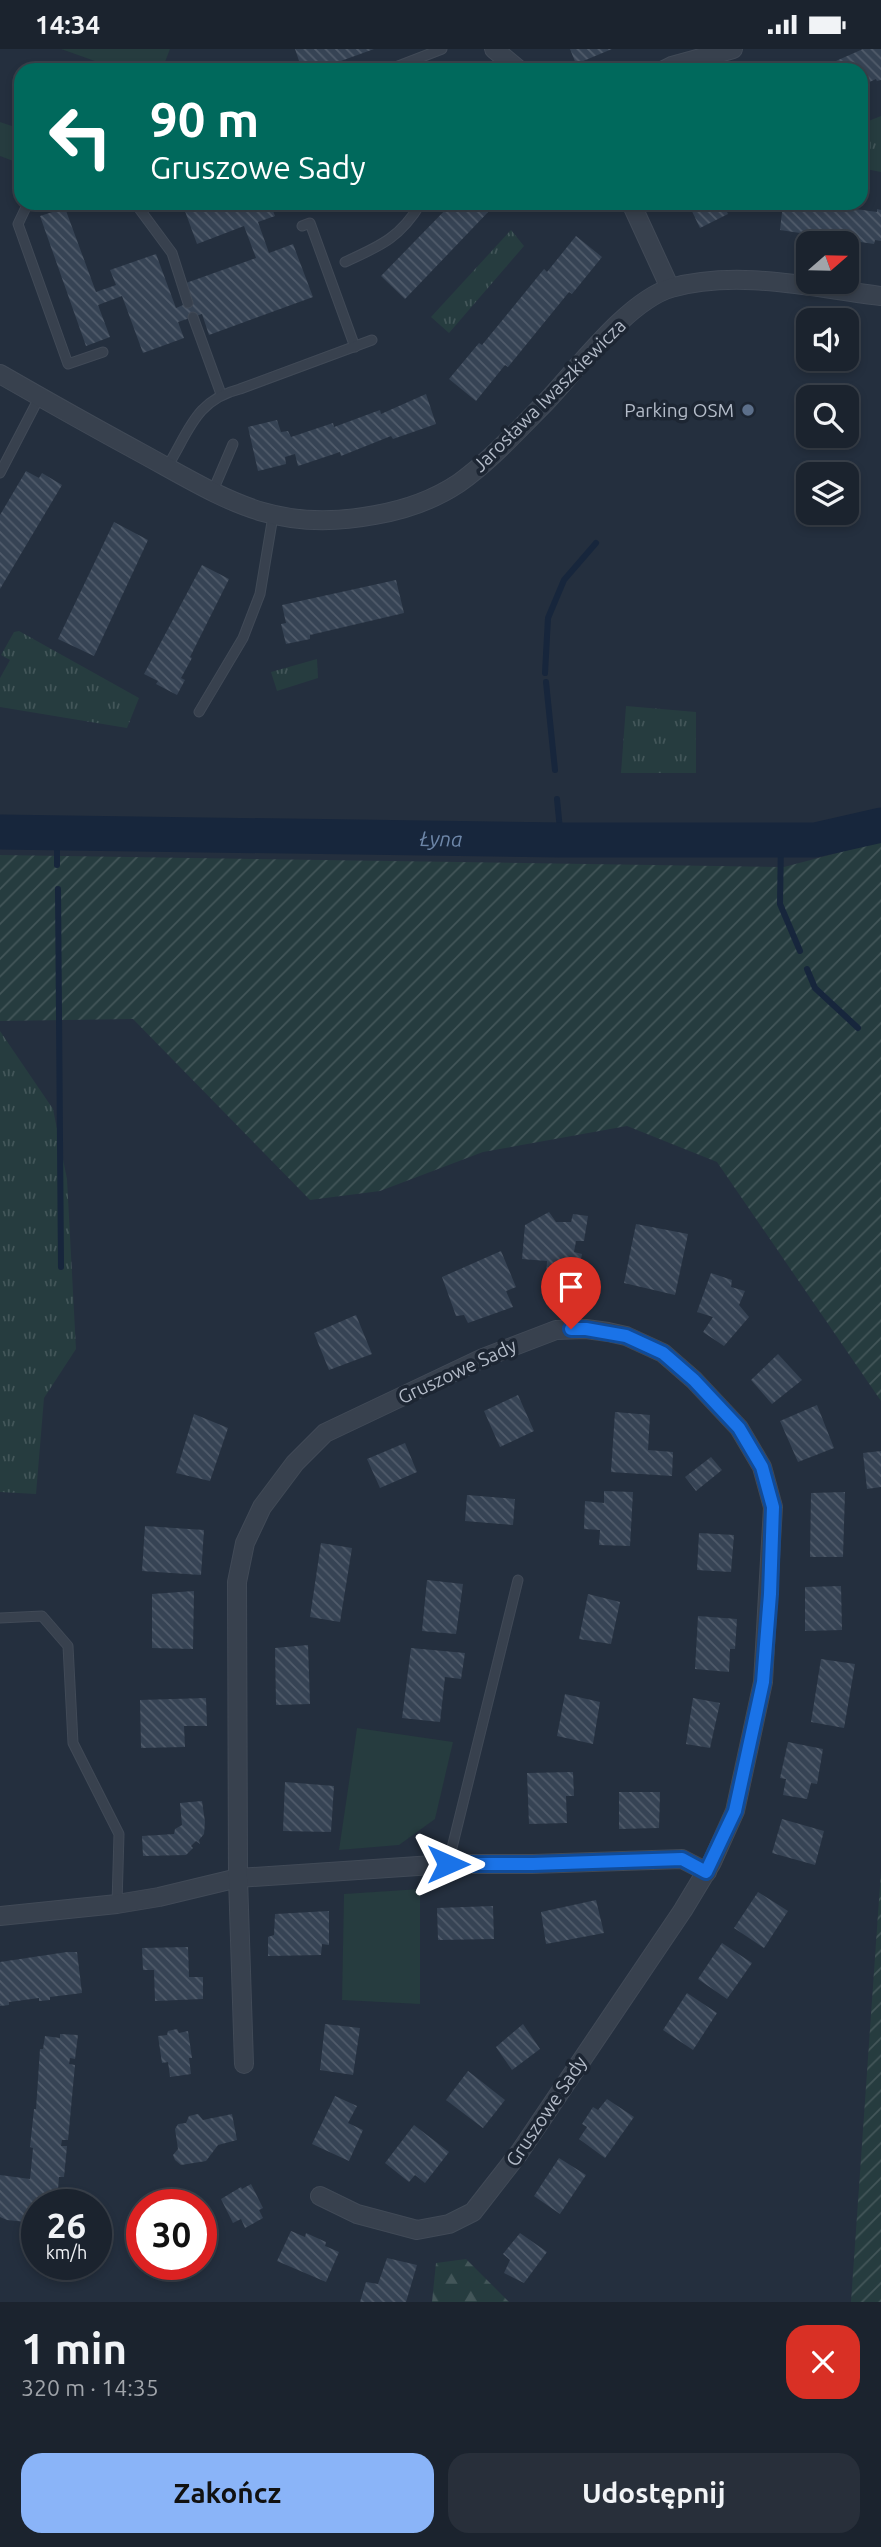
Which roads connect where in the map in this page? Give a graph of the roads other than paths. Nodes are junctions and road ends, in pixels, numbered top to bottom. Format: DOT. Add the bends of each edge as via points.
graph roads {
  1 [pos="442,49"];
  2 [pos="494,49"];
  3 [pos="733,49"];
  4 [pos="406,63"];
  5 [pos="511,63"];
  6 [pos="683,63"];
  7 [pos="25,210"];
  8 [pos="140,210"];
  9 [pos="417,210"];
  10 [pos="634,210"];
  11 [pos="302,226"];
  12 [pos="345,262"];
  13 [pos="670,288"];
  14 [pos="881,296"];
  15 [pos="188,303"];
  16 [pos="193,317"];
  17 [pos="372,340"];
  18 [pos="355,347"];
  19 [pos="103,352"];
  20 [pos="0,374"];
  21 [pos="221,394"];
  22 [pos="40,397"];
  23 [pos="233,444"];
  24 [pos="167,467"];
  25 [pos="0,473"];
  26 [pos="212,493"];
  27 [pos="273,516"];
  28 [pos="198,712"];
  29 [pos="518,1580"];
  30 [pos="0,1618"];
  31 [pos="448,1864"];
  32 [pos="706,1872"];
  33 [pos="238,1878"];
  34 [pos="117,1904"];
  35 [pos="0,1916"];
  36 [pos="244,2064"];
  37 [pos="320,2196"];
  1 -- 4 [label="lane"];
  2 -- 5 [label="street"];
  3 -- 6 [label="street"];
  7 -- 19 [label="lane" via="18,224 68,363"];
  8 -- 15 [label="lane" via="172,253"];
  9 -- 12 [label="lane" via="389,241"];
  10 -- 13 [label="street"];
  11 -- 18 [label="lane" via="310,223"];
  13 -- 14 [label="street, Jarosława Iwaszkiewicza" via="750,280"];
  13 -- 27 [label="street, Jarosława Iwaszkiewicza" via="647,300 613,329 491,458 457,484 420,502 365,517 301,521"];
  16 -- 21 [label="lane"];
  17 -- 18 [label="lane"];
  18 -- 21 [label="lane"];
  20 -- 22 [label="street, Jarosława Iwaszkiewicza"];
  21 -- 24 [label="lane" via="191,421"];
  22 -- 24 [label="street, Jarosława Iwaszkiewicza"];
  22 -- 25 [label="lane"];
  23 -- 26 [label="lane"];
  24 -- 26 [label="street, Jarosława Iwaszkiewicza"];
  26 -- 27 [label="street, Jarosława Iwaszkiewicza"];
  27 -- 28 [label="lane" via="260,594 248,627"];
  29 -- 31 [label="lane"];
  30 -- 34 [label="lane" via="42,1616 68,1646 74,1743 119,1834"];
  31 -- 32 [label="street" via="682,1859"];
  31 -- 33 [label="street"];
  32 -- 33 [label="street, Gruszowe Sady" via="735,1811 763,1682 773,1507 762,1467 739,1428 694,1380 663,1353 626,1336 586,1329 556,1330 526,1340 325,1433 262,1507 245,1543 237,1582"];
  32 -- 37 [label="street, Gruszowe Sady" via="519,2153 472,2212 449,2224 418,2230 356,2214"];
  33 -- 34 [label="street"];
  33 -- 36 [label="street, Gruszowe Sady"];
  34 -- 35 [label="street"];
}
